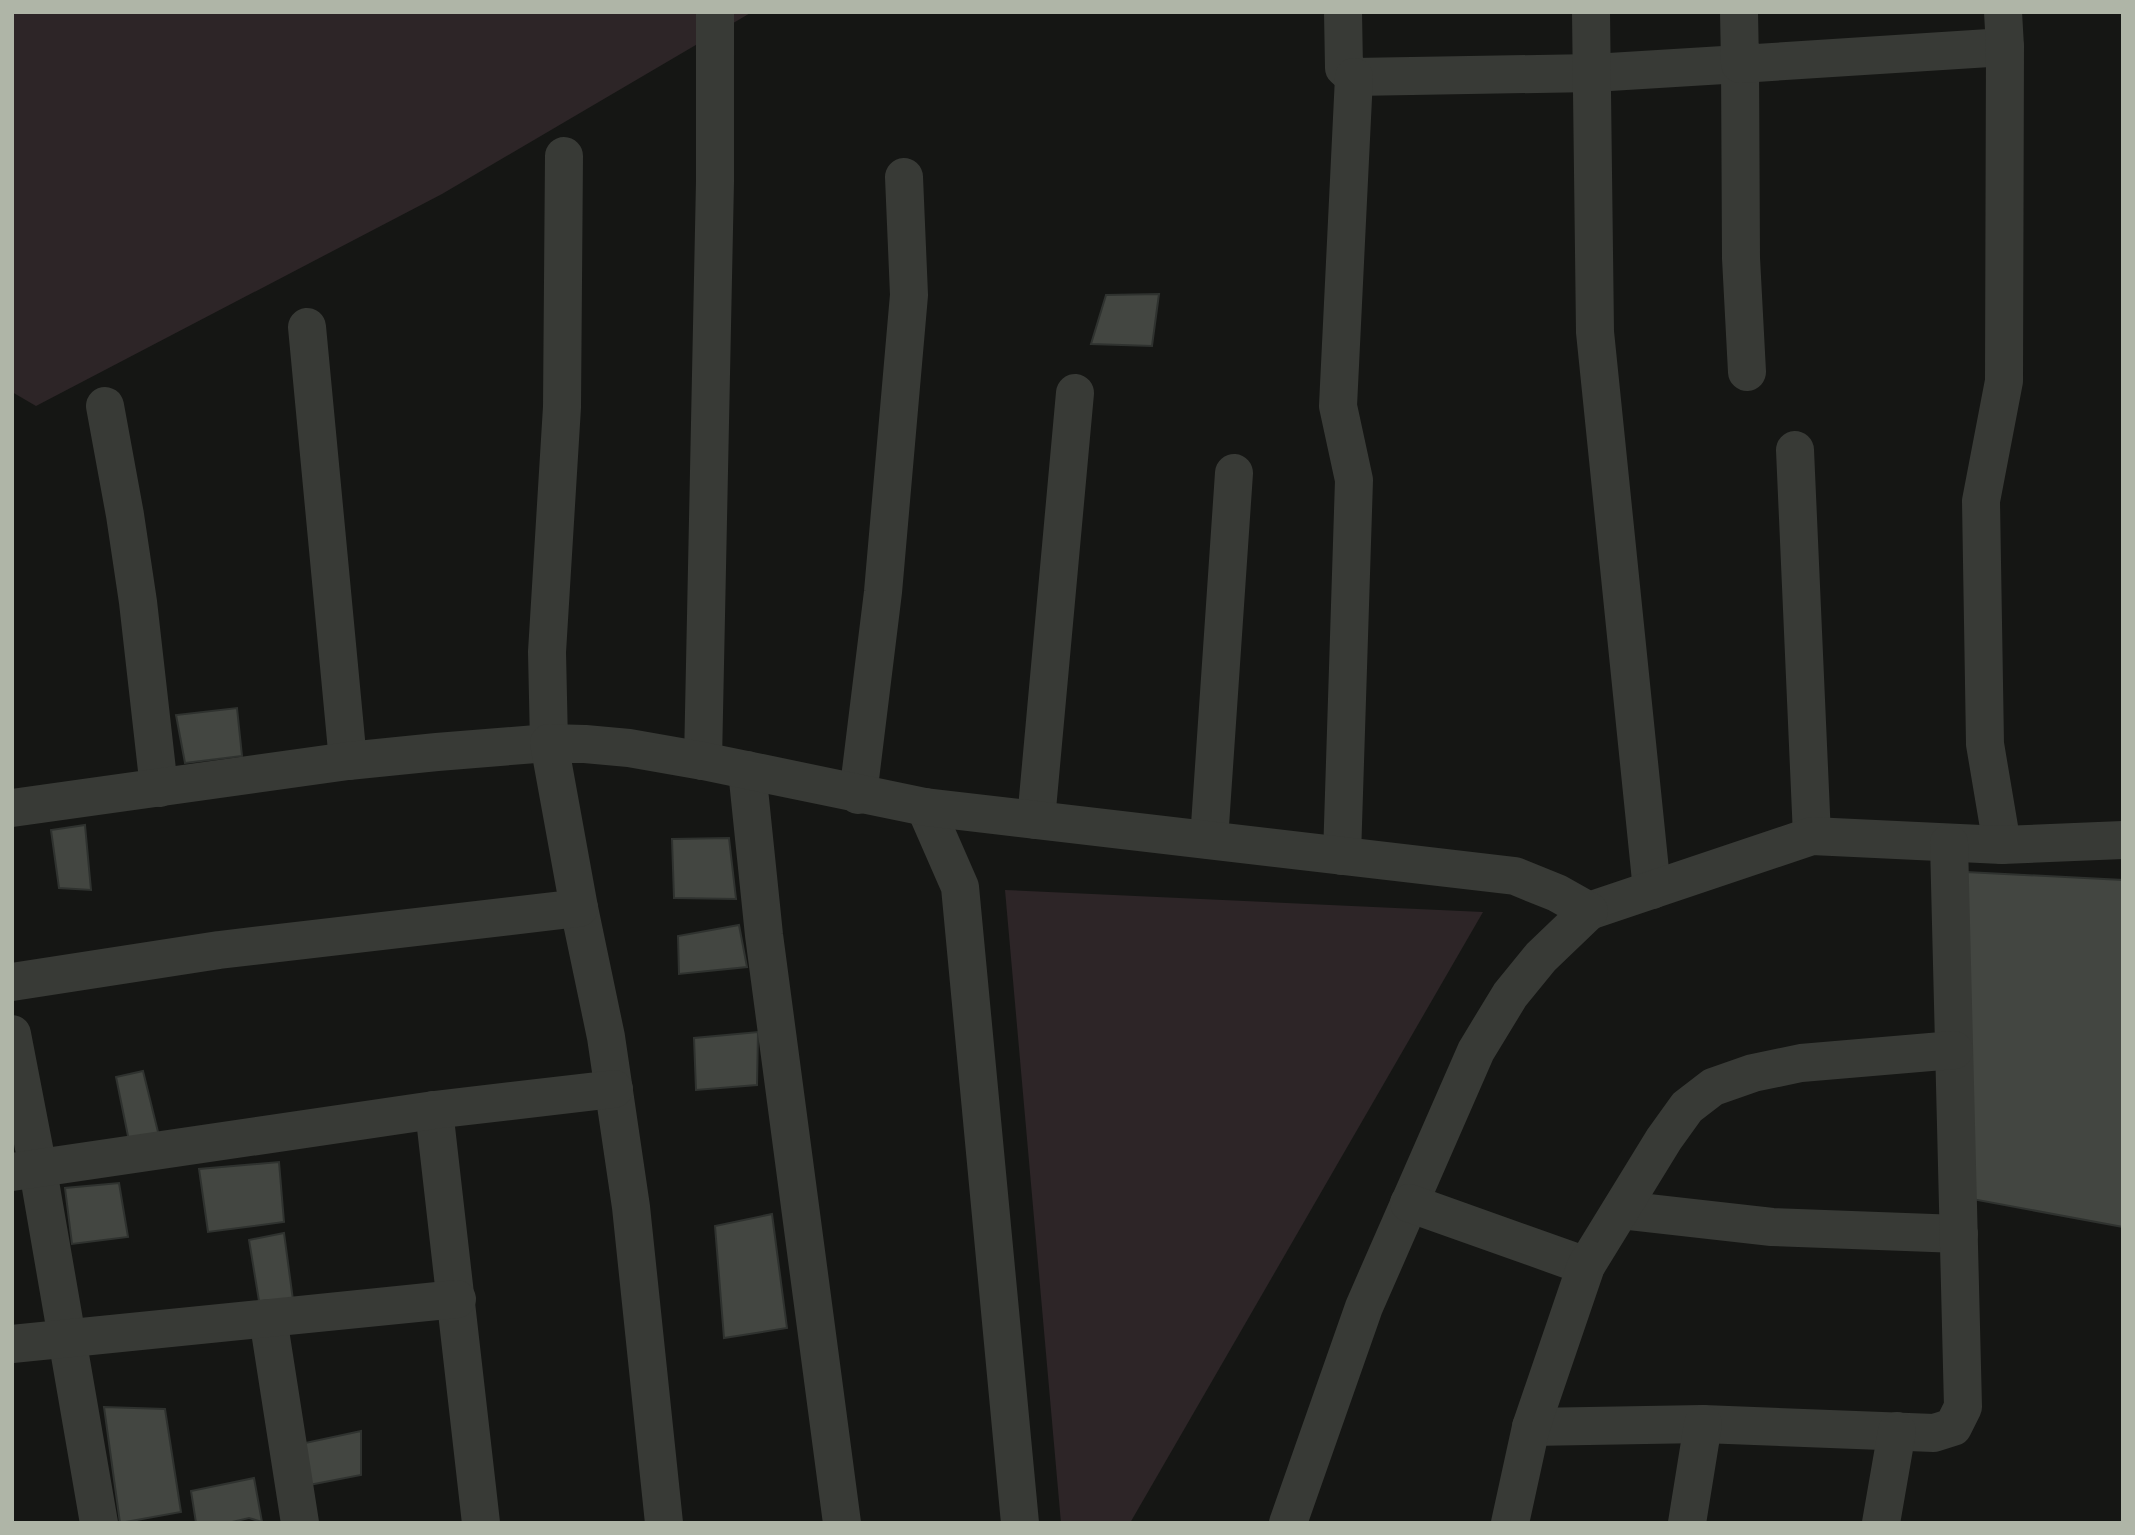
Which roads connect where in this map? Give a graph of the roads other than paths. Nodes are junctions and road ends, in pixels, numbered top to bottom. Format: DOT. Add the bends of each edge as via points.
graph roads {
  1 [pos="715,12"];
  2 [pos="1343,12"];
  3 [pos="1591,12"];
  4 [pos="1738,12"];
  5 [pos="2004,30"];
  6 [pos="1740,64"];
  7 [pos="1593,73"];
  8 [pos="1354,77"];
  9 [pos="564,156"];
  10 [pos="904,177"];
  11 [pos="307,327"];
  12 [pos="1747,372"];
  13 [pos="1075,394"];
  14 [pos="105,406"];
  15 [pos="1796,450"];
  16 [pos="1234,473"];
  17 [pos="549,743"];
  18 [pos="348,761"];
  19 [pos="703,761"];
  20 [pos="747,770"];
  21 [pos="159,788"];
  22 [pos="858,795"];
  23 [pos="12,807"];
  24 [pos="925,807"];
  25 [pos="1037,820"];
  26 [pos="1812,836"];
  27 [pos="1209,840"];
  28 [pos="2123,840"];
  29 [pos="1949,842"];
  30 [pos="2002,845"];
  31 [pos="1342,856"];
  32 [pos="1652,890"];
  33 [pos="579,908"];
  34 [pos="1589,911"];
  35 [pos="12,982"];
  36 [pos="12,1034"];
  37 [pos="1954,1050"];
  38 [pos="614,1089"];
  39 [pos="434,1110"];
  40 [pos="25,1170"];
  41 [pos="1409,1203"];
  42 [pos="1621,1210"];
  43 [pos="1959,1234"];
  44 [pos="1586,1266"];
  45 [pos="457,1299"];
  46 [pos="268,1318"];
  47 [pos="66,1338"];
  48 [pos="12,1344"];
  49 [pos="1703,1424"];
  50 [pos="1531,1427"];
  51 [pos="1896,1431"];
  52 [pos="89,1521"];
  53 [pos="836,1522"];
  54 [pos="300,1523"];
  55 [pos="481,1523"];
  56 [pos="664,1523"];
  57 [pos="1020,1523"];
  58 [pos="1288,1523"];
  59 [pos="1510,1523"];
  60 [pos="1687,1523"];
  61 [pos="1881,1523"];
  1 -- 19 [label="street"];
  2 -- 8 [label="street" via="1343,68"];
  3 -- 7 [label="street"];
  4 -- 6 [label="street"];
  5 -- 6 [label="street"];
  5 -- 30 [label="street" via="2004,381 1981,501 1985,744"];
  6 -- 7 [label="street"];
  6 -- 12 [label="street"];
  7 -- 8 [label="street"];
  7 -- 32 [label="street" via="1595,332"];
  8 -- 31 [label="street" via="1338,406 1353,480"];
  9 -- 17 [label="street" via="562,407 547,652"];
  10 -- 22 [label="street" via="909,295 883,592"];
  11 -- 18 [label="street"];
  13 -- 25 [label="street"];
  14 -- 21 [label="street" via="138,602"];
  15 -- 26 [label="street"];
  16 -- 27 [label="street"];
  17 -- 18 [label="street"];
  17 -- 19 [label="street" via="629,748"];
  17 -- 33 [label="street"];
  18 -- 21 [label="street"];
  19 -- 20 [label="street"];
  20 -- 22 [label="street"];
  20 -- 53 [label="street"];
  21 -- 23 [label="street"];
  22 -- 24 [label="street"];
  24 -- 25 [label="street"];
  24 -- 57 [label="street" via="960,887"];
  25 -- 27 [label="street"];
  26 -- 29 [label="street"];
  26 -- 32 [label="street"];
  27 -- 31 [label="street"];
  28 -- 30 [label="street"];
  29 -- 30 [label="street"];
  29 -- 37 [label="street"];
  31 -- 34 [label="street" via="1515,876"];
  32 -- 34 [label="street"];
  33 -- 35 [label="street" via="219,950"];
  33 -- 38 [label="street"];
  34 -- 41 [label="street" via="1510,995 1476,1051"];
  36 -- 40 [label="street"];
  37 -- 42 [label="street" via="1801,1063 1713,1087 1687,1107 1671,1128"];
  37 -- 43 [label="street"];
  38 -- 39 [label="street"];
  38 -- 56 [label="street"];
  39 -- 40 [label="street"];
  39 -- 45 [label="street"];
  40 -- 47 [label="street"];
  41 -- 44 [label="street"];
  41 -- 58 [label="street" via="1364,1307"];
  42 -- 43 [label="street" via="1772,1227"];
  42 -- 44 [label="street"];
  43 -- 51 [label="street" via="1963,1407 1953,1427 1934,1433"];
  44 -- 50 [label="street"];
  45 -- 46 [label="street"];
  45 -- 55 [label="street"];
  46 -- 47 [label="street"];
  46 -- 54 [label="street"];
  47 -- 48 [label="street"];
  47 -- 52 [label="street"];
  49 -- 50 [label="street"];
  49 -- 51 [label="street"];
  49 -- 60 [label="street"];
  50 -- 59 [label="street"];
  51 -- 61 [label="street"];
}
